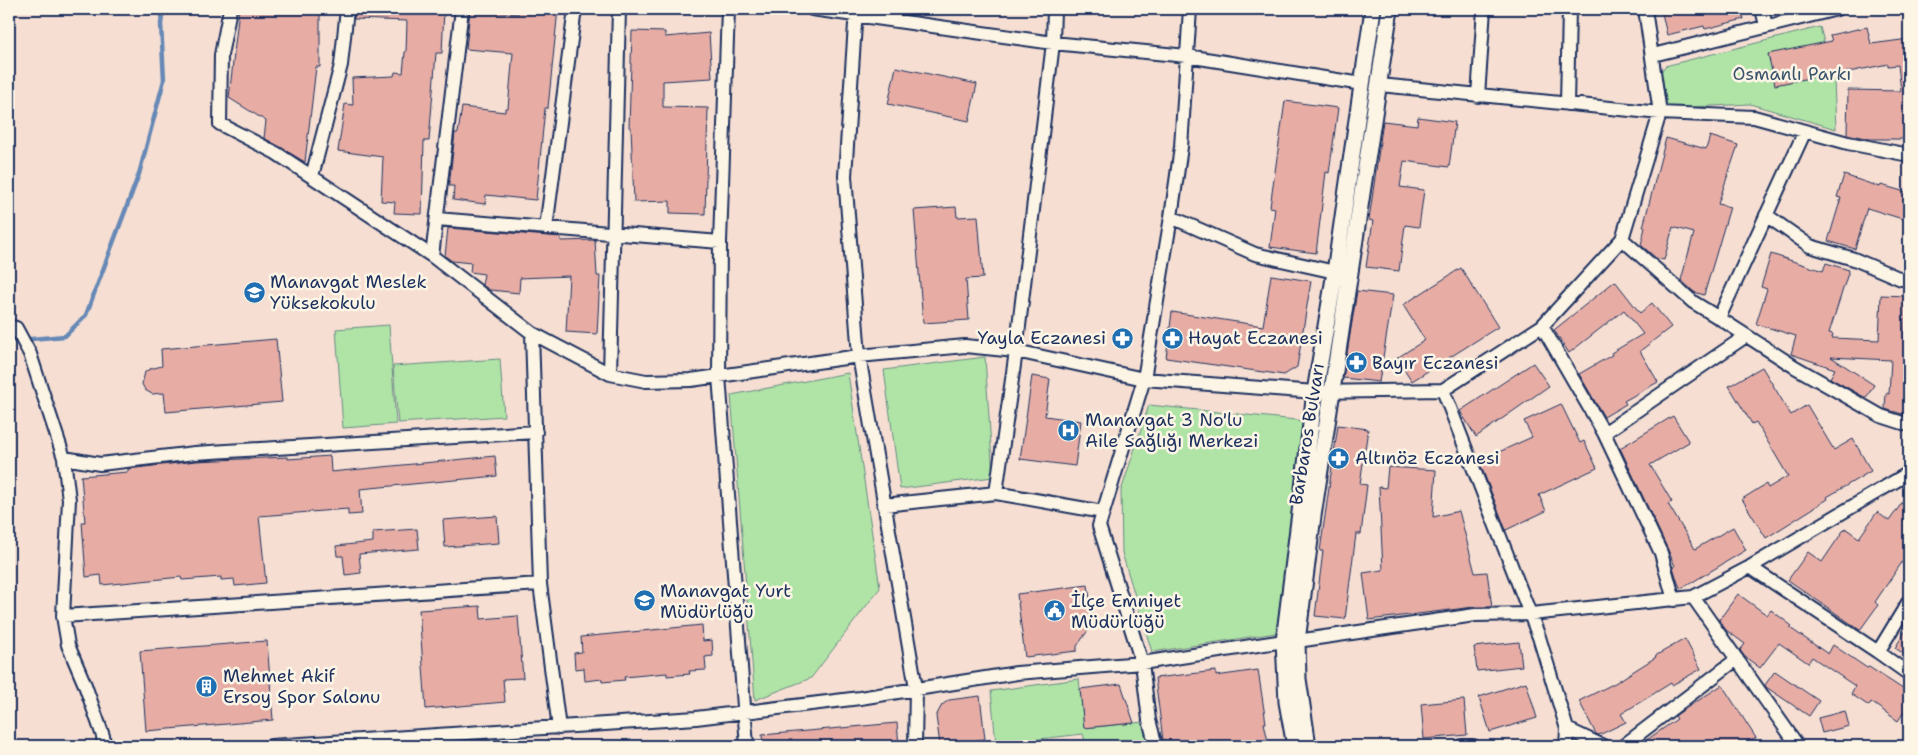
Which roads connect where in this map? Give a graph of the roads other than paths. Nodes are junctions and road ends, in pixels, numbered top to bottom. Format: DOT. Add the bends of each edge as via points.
graph roads {
  1 [pos="230,9"];
  2 [pos="347,9"];
  3 [pos="462,9"];
  4 [pos="576,9"];
  5 [pos="619,9"];
  6 [pos="728,9"];
  7 [pos="812,9"];
  8 [pos="1054,9"];
  9 [pos="1190,9"];
  10 [pos="1373,9"];
  11 [pos="1390,9"];
  12 [pos="1484,9"];
  13 [pos="1569,9"];
  14 [pos="1645,9"];
  15 [pos="1762,9"];
  16 [pos="1829,10"];
  17 [pos="856,12"];
  18 [pos="1766,26"];
  19 [pos="1053,43"];
  20 [pos="1653,55"];
  21 [pos="1187,56"];
  22 [pos="1362,84"];
  23 [pos="1380,85"];
  24 [pos="1478,96"];
  25 [pos="1567,104"];
  26 [pos="1660,113"];
  27 [pos="1805,131"];
  28 [pos="1909,155"];
  29 [pos="312,176"];
  30 [pos="1766,215"];
  31 [pos="1171,218"];
  32 [pos="437,219"];
  33 [pos="546,228"];
  34 [pos="614,233"];
  35 [pos="1622,239"];
  36 [pos="720,242"];
  37 [pos="432,256"];
  38 [pos="1335,272"];
  39 [pos="1909,280"];
  40 [pos="1719,318"];
  41 [pos="9,326"];
  42 [pos="1542,326"];
  43 [pos="532,333"];
  44 [pos="1746,336"];
  45 [pos="1016,350"];
  46 [pos="860,356"];
  47 [pos="610,374"];
  48 [pos="719,376"];
  49 [pos="1144,379"];
  50 [pos="1443,390"];
  51 [pos="1315,392"];
  52 [pos="1333,393"];
  53 [pos="1909,425"];
  54 [pos="536,432"];
  55 [pos="1604,433"];
  56 [pos="64,458"];
  57 [pos="1909,473"];
  58 [pos="996,493"];
  59 [pos="884,506"];
  60 [pos="1103,512"];
  61 [pos="1750,567"];
  62 [pos="540,584"];
  63 [pos="1693,597"];
  64 [pos="1674,600"];
  65 [pos="1909,601"];
  66 [pos="1531,614"];
  67 [pos="63,616"];
  68 [pos="1291,641"];
  69 [pos="1878,652"];
  70 [pos="1737,659"];
  71 [pos="1142,663"];
  72 [pos="1909,674"];
  73 [pos="916,688"];
  74 [pos="744,712"];
  75 [pos="559,728"];
  76 [pos="1567,729"];
  77 [pos="104,746"];
  78 [pos="272,746"];
  79 [pos="747,746"];
  80 [pos="915,746"];
  81 [pos="1156,746"];
  82 [pos="1295,746"];
  83 [pos="1308,746"];
  84 [pos="1462,746"];
  85 [pos="1472,746"];
  86 [pos="1566,746"];
  87 [pos="1602,746"];
  88 [pos="1623,746"];
  89 [pos="1798,746"];
  1 -- 29 [label="street" via="221,55 220,124"];
  2 -- 29 [label="street" via="341,65"];
  3 -- 32 [label="street"];
  4 -- 33 [label="street"];
  5 -- 34 [label="street"];
  6 -- 36 [label="street"];
  7 -- 17 [label="street"];
  8 -- 19 [label="street"];
  9 -- 21 [label="street"];
  10 -- 22 [label="street, Barbaros Bulvarı"];
  11 -- 23 [label="street, Barbaros Bulvarı"];
  12 -- 24 [label="street"];
  13 -- 25 [label="street"];
  14 -- 20 [label="street"];
  15 -- 18 [label="street"];
  16 -- 18 [label="street"];
  17 -- 19 [label="street"];
  17 -- 46 [label="street" via="845,176"];
  18 -- 20 [label="street"];
  19 -- 21 [label="street"];
  19 -- 45 [label="street"];
  20 -- 26 [label="street"];
  21 -- 22 [label="street"];
  21 -- 31 [label="street" via="1181,147"];
  22 -- 38 [label="street, Barbaros Bulvarı"];
  23 -- 24 [label="street"];
  23 -- 52 [label="street, Barbaros Bulvarı"];
  24 -- 25 [label="street"];
  25 -- 26 [label="street"];
  26 -- 27 [label="street" via="1754,117"];
  26 -- 35 [label="street"];
  27 -- 28 [label="street"];
  27 -- 30 [label="street"];
  29 -- 37 [label="street"];
  30 -- 39 [label="street" via="1810,246"];
  30 -- 40 [label="street"];
  31 -- 38 [label="street" via="1255,254"];
  31 -- 49 [label="street"];
  32 -- 33 [label="street"];
  32 -- 37 [label="street"];
  33 -- 34 [label="street"];
  34 -- 36 [label="street"];
  34 -- 47 [label="street"];
  35 -- 40 [label="street" via="1693,302"];
  35 -- 42 [label="street"];
  36 -- 48 [label="street"];
  37 -- 43 [label="street"];
  38 -- 51 [label="street, Barbaros Bulvarı"];
  40 -- 44 [label="street"];
  41 -- 56 [label="street" via="16,328 30,354"];
  42 -- 50 [label="street"];
  42 -- 55 [label="street"];
  43 -- 47 [label="street"];
  43 -- 54 [label="street"];
  44 -- 53 [label="street" via="1881,416"];
  44 -- 55 [label="street"];
  45 -- 46 [label="street" via="965,346"];
  45 -- 49 [label="street"];
  45 -- 58 [label="street"];
  46 -- 48 [label="street"];
  46 -- 59 [label="street"];
  47 -- 48 [label="street" via="646,381"];
  48 -- 74 [label="street"];
  49 -- 51 [label="street"];
  49 -- 60 [label="street"];
  50 -- 52 [label="street"];
  50 -- 66 [label="street"];
  51 -- 52 [label="street"];
  51 -- 68 [label="street, Barbaros Bulvarı"];
  52 -- 68 [label="street, Barbaros Bulvarı"];
  54 -- 56 [label="street" via="195,454 100,464"];
  54 -- 62 [label="street"];
  55 -- 64 [label="street" via="1661,553"];
  56 -- 67 [label="street" via="69,500"];
  57 -- 61 [label="street"];
  58 -- 59 [label="street"];
  58 -- 60 [label="street"];
  59 -- 73 [label="street"];
  60 -- 71 [label="street" via="1099,526"];
  61 -- 63 [label="street"];
  61 -- 69 [label="street"];
  62 -- 67 [label="street"];
  62 -- 75 [label="street"];
  63 -- 64 [label="street"];
  63 -- 70 [label="street"];
  64 -- 66 [label="street"];
  65 -- 69 [label="street"];
  66 -- 68 [label="street" via="1475,615"];
  66 -- 76 [label="street"];
  67 -- 77 [label="street" via="68,645 85,684"];
  68 -- 71 [label="street"];
  68 -- 82 [label="street, Barbaros Bulvarı" via="1287,702"];
  68 -- 83 [label="street, Barbaros Bulvarı"];
  69 -- 72 [label="street"];
  70 -- 88 [label="street"];
  70 -- 89 [label="street"];
  71 -- 73 [label="street" via="1018,673"];
  71 -- 81 [label="street" via="1149,720"];
  73 -- 74 [label="street"];
  73 -- 80 [label="street"];
  74 -- 75 [label="street"];
  74 -- 79 [label="street"];
  75 -- 78 [label="street"];
  76 -- 86 [label="street"];
  76 -- 87 [label="street"];
  84 -- 85 [label="street"];
}
